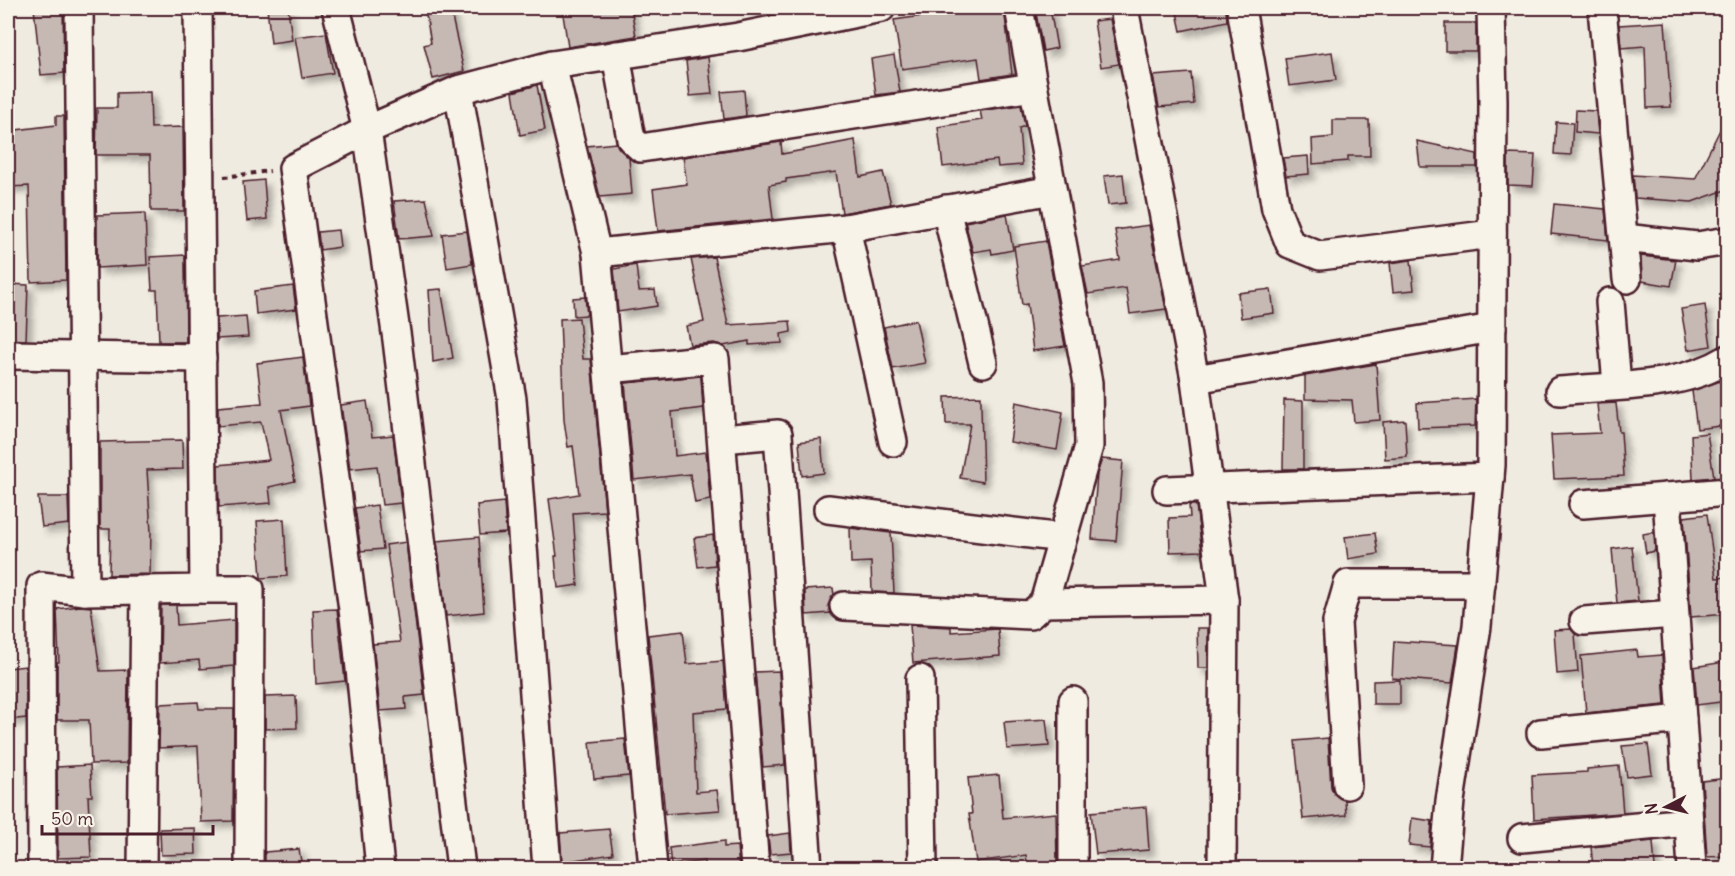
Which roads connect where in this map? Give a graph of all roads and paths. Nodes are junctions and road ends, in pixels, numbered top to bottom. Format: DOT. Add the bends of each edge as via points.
graph roads {
  1 [pos="79,8"];
  2 [pos="198,8"];
  3 [pos="336,8"];
  4 [pos="881,8"];
  5 [pos="1018,8"];
  6 [pos="1124,8"];
  7 [pos="1241,8"];
  8 [pos="1491,8"];
  9 [pos="1602,8"];
  10 [pos="616,55"];
  11 [pos="552,65"];
  12 [pos="1033,87"];
  13 [pos="458,90"];
  14 [pos="367,130"];
  15 [pos="293,168"];
  16 [pos="200,180"];
  17 [pos="1052,190"];
  18 [pos="946,209"];
  19 [pos="846,228"];
  20 [pos="1492,234"];
  21 [pos="1624,237"];
  22 [pos="1728,241"];
  23 [pos="597,253"];
  24 [pos="1627,279"];
  25 [pos="1610,302"];
  26 [pos="1492,328"];
  27 [pos="8,355"];
  28 [pos="83,356"];
  29 [pos="202,358"];
  30 [pos="1728,359"];
  31 [pos="983,363"];
  32 [pos="608,369"];
  33 [pos="1196,379"];
  34 [pos="1617,385"];
  35 [pos="1560,391"];
  36 [pos="722,439"];
  37 [pos="893,442"];
  38 [pos="1490,477"];
  39 [pos="1210,488"];
  40 [pos="1167,490"];
  41 [pos="1728,492"];
  42 [pos="1667,497"];
  43 [pos="1583,504"];
  44 [pos="828,509"];
  45 [pos="1062,538"];
  46 [pos="1481,584"];
  47 [pos="145,590"];
  48 [pos="204,590"];
  49 [pos="85,591"];
  50 [pos="1224,600"];
  51 [pos="1044,603"];
  52 [pos="844,606"];
  53 [pos="1674,614"];
  54 [pos="1584,621"];
  55 [pos="920,679"];
  56 [pos="1073,701"];
  57 [pos="1682,719"];
  58 [pos="1541,733"];
  59 [pos="1347,785"];
  60 [pos="1689,822"];
  61 [pos="1522,838"];
  62 [pos="42,868"];
  63 [pos="141,868"];
  64 [pos="249,868"];
  65 [pos="380,868"];
  66 [pos="461,868"];
  67 [pos="547,868"];
  68 [pos="653,868"];
  69 [pos="755,868"];
  70 [pos="808,868"];
  71 [pos="923,868"];
  72 [pos="1073,868"];
  73 [pos="1221,868"];
  74 [pos="1444,868"];
  75 [pos="1692,868"];
  1 -- 28 [label="street"];
  2 -- 16 [label="street"];
  3 -- 14 [label="street"];
  4 -- 10 [label="street" via="738,37"];
  5 -- 12 [label="street"];
  6 -- 33 [label="street"];
  7 -- 20 [label="street" via="1276,209 1290,244 1320,256"];
  8 -- 20 [label="street"];
  9 -- 21 [label="street"];
  10 -- 11 [label="street"];
  10 -- 12 [label="street" via="631,139 641,148"];
  11 -- 13 [label="street"];
  11 -- 23 [label="street"];
  12 -- 17 [label="street"];
  13 -- 14 [label="street"];
  13 -- 67 [label="street" via="512,399"];
  14 -- 15 [label="street"];
  14 -- 66 [label="street" via="399,351"];
  15 -- 16 [label="path"];
  15 -- 65 [label="street" via="357,639"];
  16 -- 29 [label="street"];
  17 -- 18 [label="street"];
  17 -- 45 [label="street" via="1088,383 1089,446"];
  18 -- 19 [label="street"];
  18 -- 31 [label="street"];
  19 -- 23 [label="street"];
  19 -- 37 [label="street"];
  20 -- 26 [label="street"];
  21 -- 22 [label="street" via="1697,246"];
  21 -- 24 [label="street"];
  23 -- 32 [label="street"];
  25 -- 34 [label="street"];
  26 -- 33 [label="street"];
  26 -- 38 [label="street"];
  27 -- 28 [label="street"];
  28 -- 29 [label="street"];
  28 -- 49 [label="street"];
  29 -- 48 [label="street"];
  30 -- 34 [label="street" via="1695,375"];
  32 -- 36 [label="street" via="715,359"];
  32 -- 68 [label="street"];
  33 -- 39 [label="street"];
  34 -- 35 [label="street"];
  36 -- 69 [label="street"];
  36 -- 70 [label="street" via="778,434"];
  38 -- 39 [label="street"];
  38 -- 46 [label="street"];
  39 -- 40 [label="street"];
  39 -- 50 [label="street"];
  41 -- 42 [label="street"];
  42 -- 43 [label="street"];
  42 -- 53 [label="street"];
  44 -- 45 [label="street"];
  45 -- 51 [label="street"];
  46 -- 59 [label="street" via="1348,584 1337,622"];
  46 -- 74 [label="street"];
  47 -- 48 [label="street"];
  47 -- 49 [label="street"];
  47 -- 63 [label="street"];
  48 -- 64 [label="street" via="250,590"];
  49 -- 62 [label="street" via="40,586"];
  50 -- 51 [label="street"];
  50 -- 73 [label="street"];
  51 -- 52 [label="street" via="1030,615"];
  53 -- 54 [label="street"];
  53 -- 57 [label="street"];
  55 -- 71 [label="street"];
  56 -- 72 [label="street"];
  57 -- 58 [label="street"];
  57 -- 60 [label="street"];
  60 -- 61 [label="street"];
  60 -- 75 [label="street"];
}
